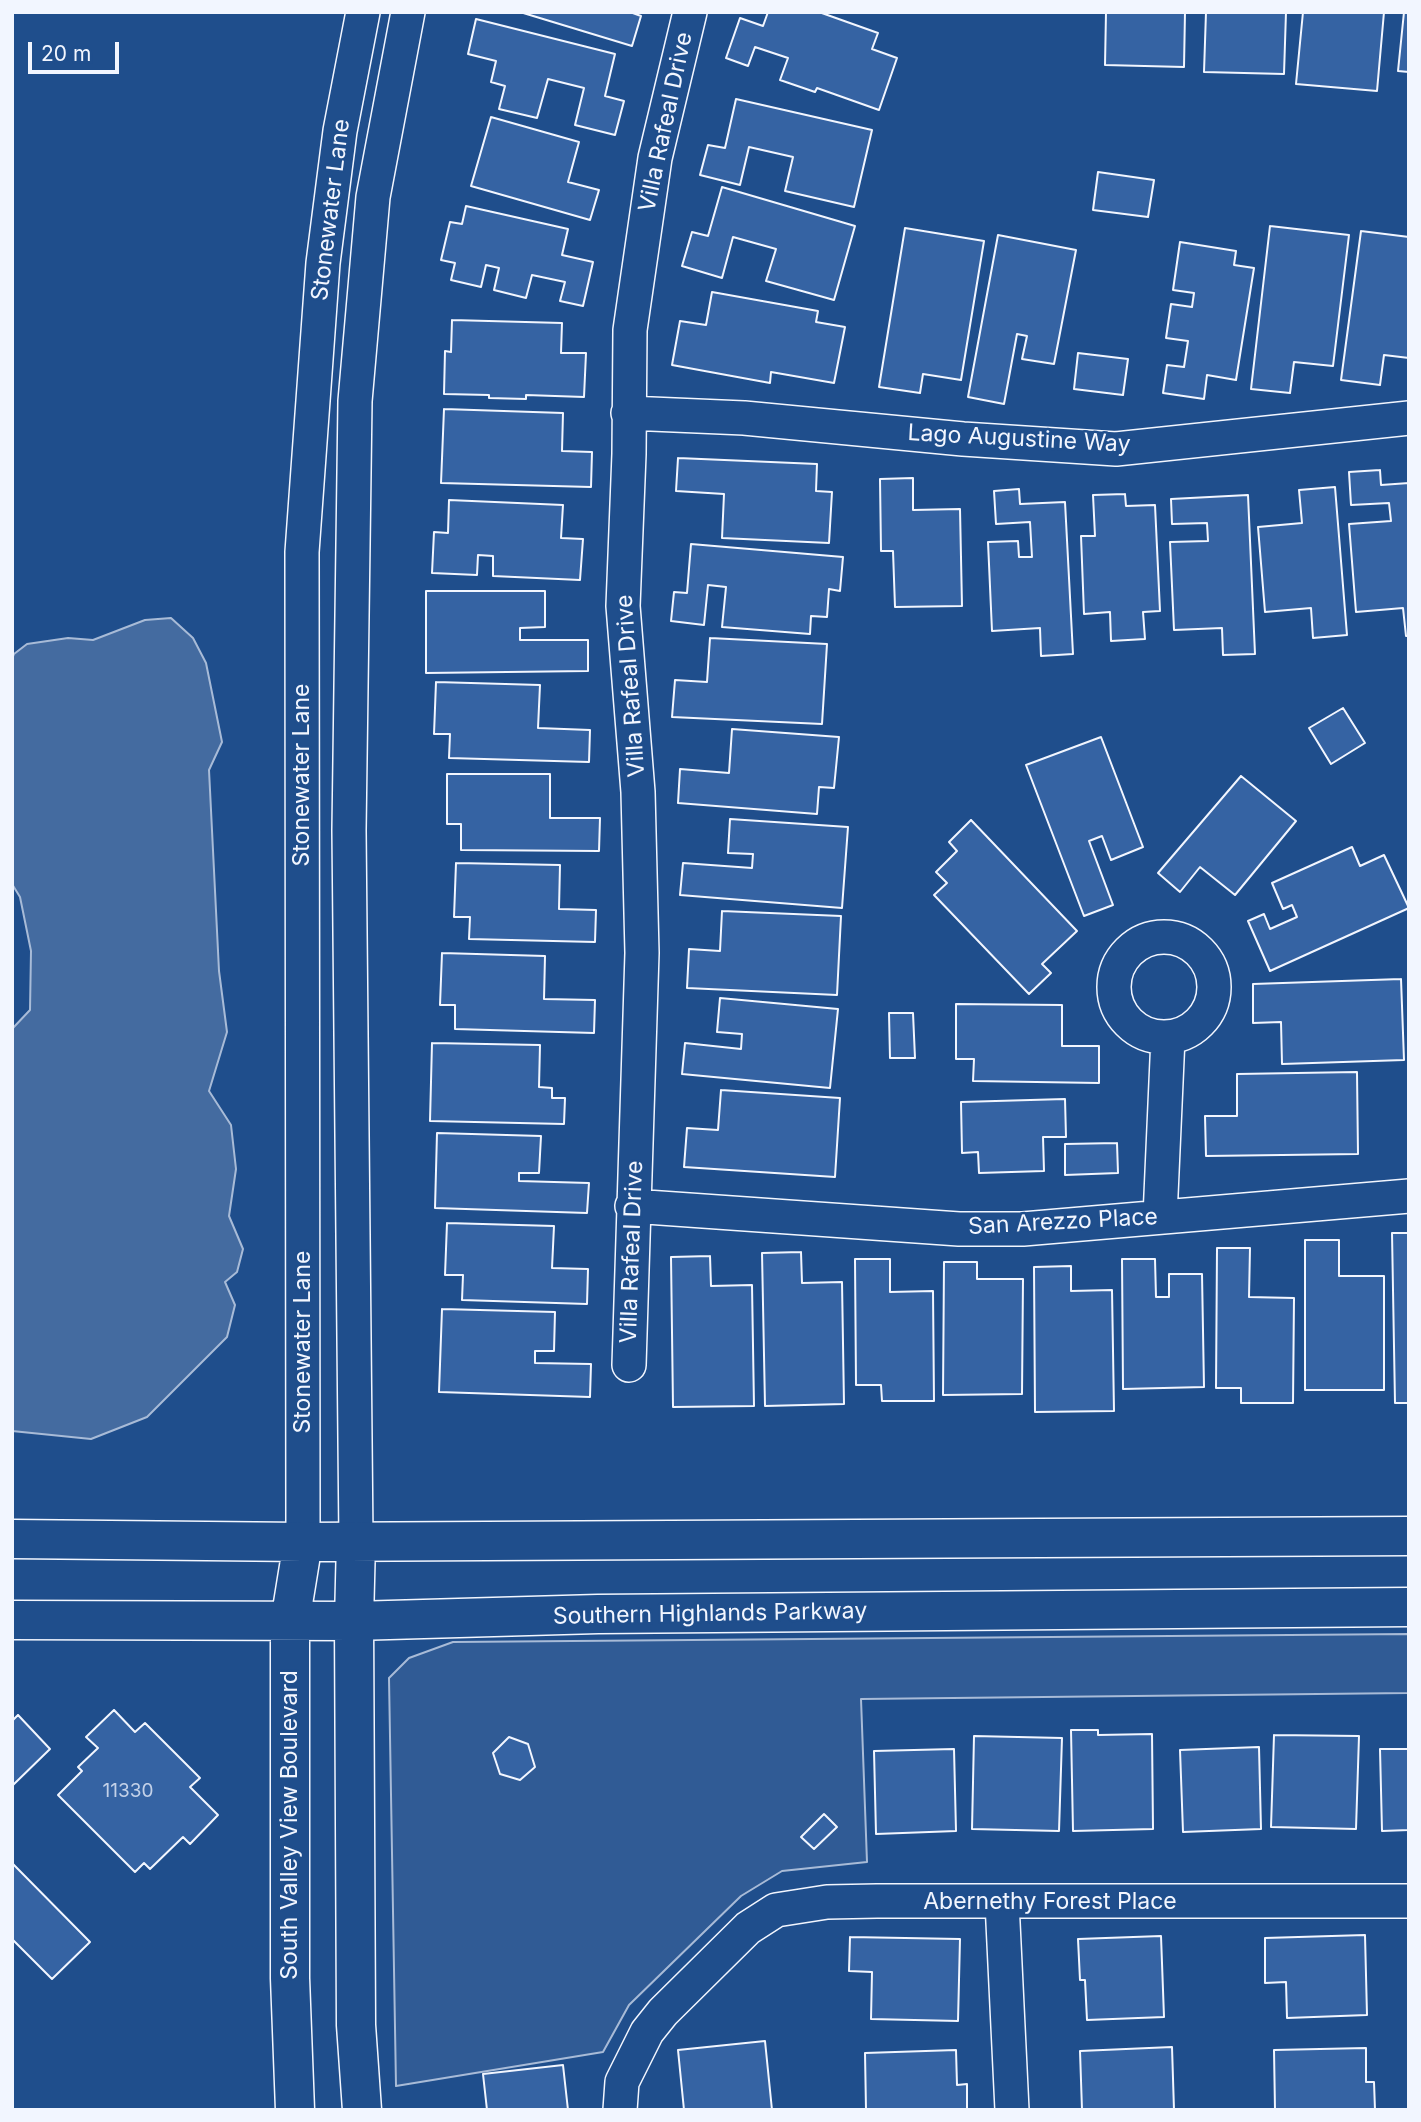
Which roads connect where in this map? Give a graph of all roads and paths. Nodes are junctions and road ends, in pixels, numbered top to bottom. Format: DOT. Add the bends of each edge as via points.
graph roads {
  1 [pos="363,12"];
  2 [pos="408,12"];
  3 [pos="691,12"];
  4 [pos="628,413"];
  5 [pos="1409,418"];
  6 [pos="1168,1037"];
  7 [pos="1409,1196"];
  8 [pos="632,1206"];
  9 [pos="1160,1217"];
  10 [pos="629,1365"];
  11 [pos="1409,1536"];
  12 [pos="12,1539"];
  13 [pos="356,1541"];
  14 [pos="303,1542"];
  15 [pos="1409,1607"];
  16 [pos="12,1620"];
  17 [pos="354,1621"];
  18 [pos="290,1622"];
  19 [pos="1409,1901"];
  20 [pos="1002,1902"];
  21 [pos="295,2110"];
  22 [pos="362,2110"];
  23 [pos="620,2110"];
  24 [pos="1012,2110"];
  1 -- 14 [label="street, Stonewater Lane" via="340,131 323,263 302,552"];
  2 -- 13 [label="street, Stonewater Lane" via="373,197 355,401 349,830"];
  3 -- 4 [label="street, Villa Rafeal Drive" via="655,158 630,330"];
  4 -- 5 [label="street, Lago Augustine Way" via="744,418 1116,449"];
  4 -- 8 [label="street, Villa Rafeal Drive" via="623,606 638,792 642,953"];
  6 -- 9 [label="street"];
  7 -- 9 [label="street, San Arezzo Place"];
  8 -- 9 [label="street, San Arezzo Place" via="959,1228 1023,1229"];
  8 -- 10 [label="street, Villa Rafeal Drive"];
  11 -- 13 [label="main road"];
  12 -- 14 [label="main road"];
  13 -- 14 [label="main road"];
  13 -- 17 [label="main road"];
  14 -- 18 [label="main road, South Valley View Boulevard"];
  15 -- 17 [label="main road, Southern Highlands Parkway" via="598,1614"];
  16 -- 18 [label="main road, Southern Highlands Parkway"];
  17 -- 18 [label="main road, Southern Highlands Parkway"];
  17 -- 22 [label="main road" via="356,2025"];
  18 -- 21 [label="main road, South Valley View Boulevard" via="290,1978"];
  19 -- 20 [label="street, Abernethy Forest Place"];
  20 -- 23 [label="street, Abernethy Forest Place" via="827,1902 776,1910 748,1928 647,2032 622,2082"];
  20 -- 24 [label="street"];
}
